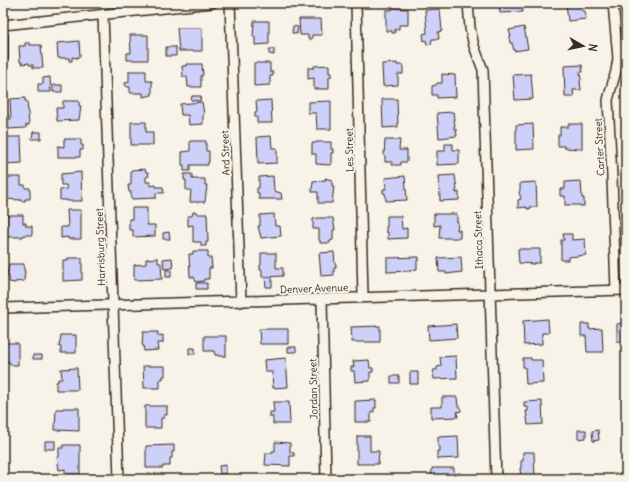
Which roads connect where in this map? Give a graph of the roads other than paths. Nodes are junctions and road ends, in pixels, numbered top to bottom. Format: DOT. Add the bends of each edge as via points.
graph roads {
  1 [pos="212,3"];
  2 [pos="230,3"];
  3 [pos="356,3"];
  4 [pos="468,3"];
  5 [pos="613,3"];
  6 [pos="127,7"];
  7 [pos="103,14"];
  8 [pos="3,24"];
  9 [pos="3,36"];
  10 [pos="3,58"];
  11 [pos="616,290"];
  12 [pos="626,290"];
  13 [pos="490,295"];
  14 [pos="363,297"];
  15 [pos="322,299"];
  16 [pos="241,302"];
  17 [pos="113,306"];
  18 [pos="3,308"];
  19 [pos="119,479"];
  20 [pos="326,479"];
  21 [pos="496,479"];
  1 -- 6 [label="street"];
  2 -- 16 [label="street, Ard Street"];
  3 -- 14 [label="street, Les Street"];
  4 -- 13 [label="street, Ithaca Street" via="474,46 483,70"];
  5 -- 11 [label="street, Carter Street" via="618,58 608,100"];
  6 -- 7 [label="street"];
  7 -- 8 [label="street"];
  7 -- 17 [label="street, Harrisburg Street"];
  9 -- 10 [label="street"];
  11 -- 12 [label="street, Denver Avenue"];
  11 -- 13 [label="street, Denver Avenue"];
  13 -- 14 [label="street, Denver Avenue"];
  13 -- 21 [label="street, Ithaca Street"];
  14 -- 15 [label="street, Denver Avenue"];
  15 -- 16 [label="street, Denver Avenue"];
  15 -- 20 [label="street, Jordan Street"];
  16 -- 17 [label="street, Denver Avenue"];
  17 -- 18 [label="street, Denver Avenue"];
  17 -- 19 [label="street, Harrisburg Street"];
}
